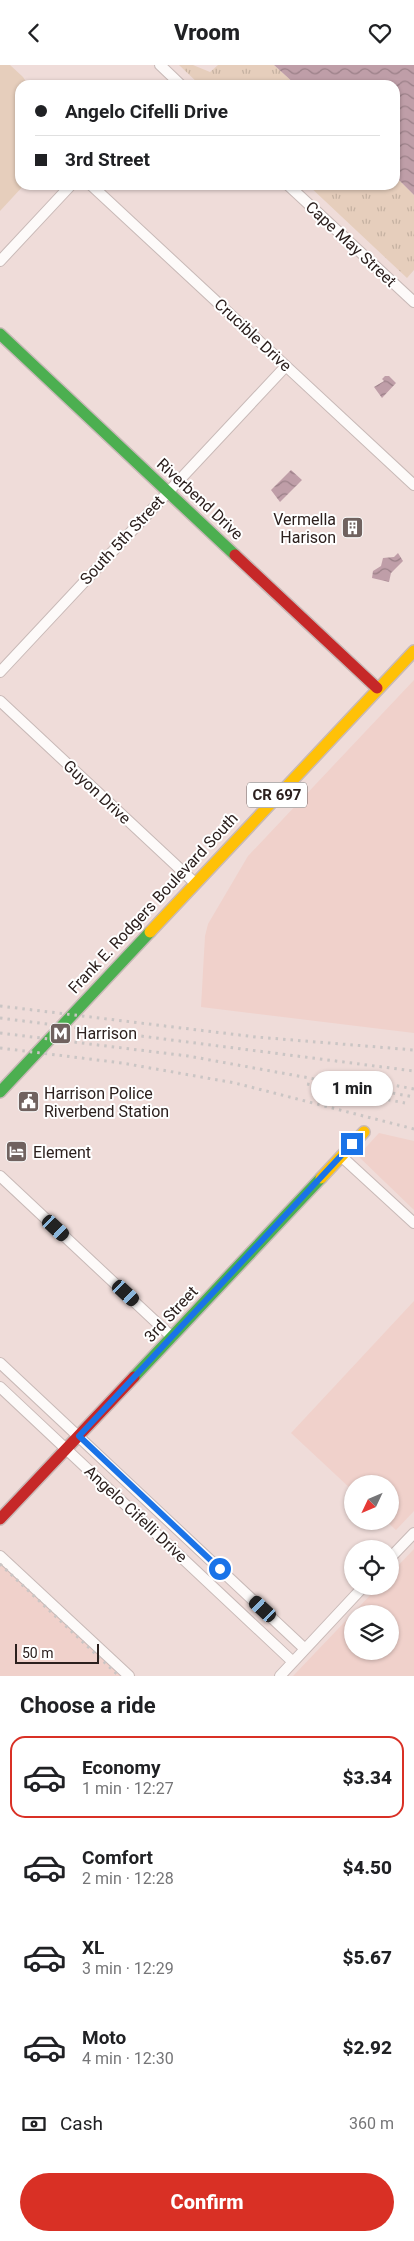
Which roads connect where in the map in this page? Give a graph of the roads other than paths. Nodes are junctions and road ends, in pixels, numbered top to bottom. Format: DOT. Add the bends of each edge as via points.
graph roads {
  1 [pos="160,65"];
  2 [pos="172,76"];
  3 [pos="168,80"];
  4 [pos="176,80"];
  5 [pos="66,190"];
  6 [pos="96,190"];
  7 [pos="293,190"];
  8 [pos="0,261"];
  9 [pos="414,303"];
  10 [pos="0,334"];
  11 [pos="286,366"];
  12 [pos="414,485"];
  13 [pos="167,491"];
  14 [pos="414,651"];
  15 [pos="0,672"];
  16 [pos="377,688"];
  17 [pos="0,701"];
  18 [pos="195,883"];
  19 [pos="0,1092"];
  20 [pos="364,1132"];
  21 [pos="341,1156"];
  22 [pos="0,1176"];
  23 [pos="414,1223"];
  24 [pos="172,1337"];
  25 [pos="0,1363"];
  26 [pos="0,1387"];
  27 [pos="79,1436"];
  28 [pos="66,1449"];
  29 [pos="0,1519"];
  30 [pos="414,1533"];
  31 [pos="399,1549"];
  32 [pos="0,1555"];
  33 [pos="356,1595"];
  34 [pos="306,1649"];
  35 [pos="293,1662"];
  36 [pos="129,1676"];
  37 [pos="280,1676"];
  1 -- 2 [label="street"];
  2 -- 3 [label="street"];
  2 -- 4 [label="street"];
  5 -- 8 [label="street"];
  6 -- 11 [label="street, Crucible Drive"];
  7 -- 9 [label="street, Cape May Street"];
  10 -- 13 [label="street, Riverbend Drive"];
  11 -- 12 [label="street, Crucible Drive"];
  11 -- 13 [label="street, South 5th Street"];
  13 -- 15 [label="street, South 5th Street"];
  13 -- 16 [label="street, Riverbend Drive"];
  14 -- 16 [label="street, Frank E. Rodgers Boulevard South / CR 697"];
  16 -- 18 [label="street, Frank E. Rodgers Boulevard South / CR 697"];
  17 -- 18 [label="street, Guyon Drive"];
  18 -- 19 [label="street, Frank E. Rodgers Boulevard South / CR 697"];
  20 -- 21 [label="street, 3rd Street"];
  21 -- 23 [label="street"];
  21 -- 24 [label="street, 3rd Street"];
  22 -- 24 [label="street"];
  24 -- 27 [label="street, 3rd Street"];
  25 -- 27 [label="street, Angelo Cifelli Drive"];
  26 -- 28 [label="street, Angelo Cifelli Drive"];
  27 -- 28 [label="street, 3rd Street"];
  27 -- 34 [label="street, Angelo Cifelli Drive"];
  28 -- 29 [label="street, 3rd Street"];
  28 -- 35 [label="street, Angelo Cifelli Drive"];
  30 -- 31 [label="street"];
  32 -- 36 [label="street"];
  33 -- 34 [label="street"];
  34 -- 35 [label="street"];
  35 -- 37 [label="street"];
}
